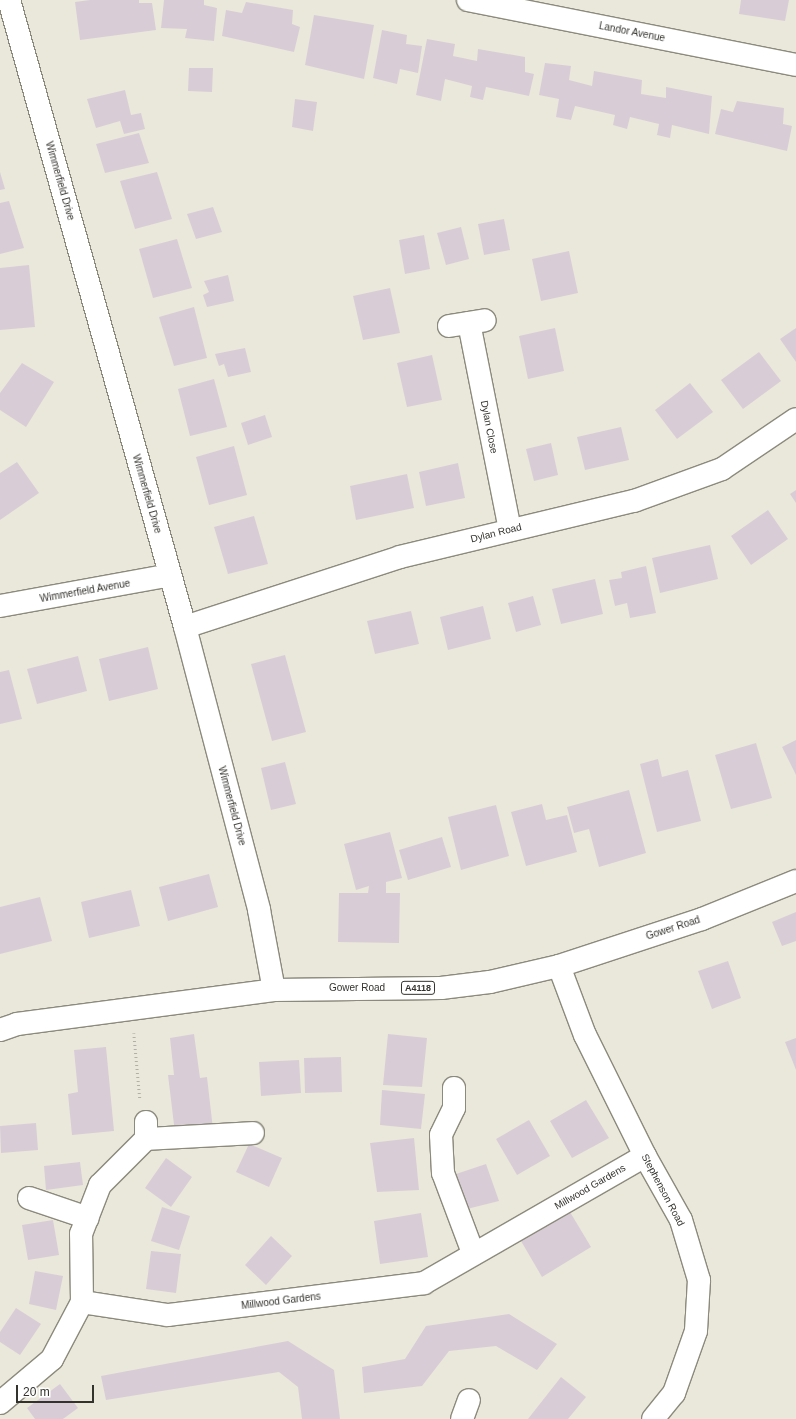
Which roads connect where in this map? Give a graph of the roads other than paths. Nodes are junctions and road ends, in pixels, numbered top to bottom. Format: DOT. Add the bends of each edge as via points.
graph roads {
  1 [pos="9,0"];
  2 [pos="468,0"];
  3 [pos="796,65"];
  4 [pos="468,323"];
  5 [pos="796,420"];
  6 [pos="510,530"];
  7 [pos="170,575"];
  8 [pos="0,606"];
  9 [pos="185,627"];
  10 [pos="796,881"];
  11 [pos="559,966"];
  12 [pos="274,990"];
  13 [pos="0,1030"];
  14 [pos="454,1088"];
  15 [pos="253,1133"];
  16 [pos="645,1156"];
  17 [pos="29,1198"];
  18 [pos="88,1218"];
  19 [pos="473,1254"];
  20 [pos="82,1302"];
  21 [pos="0,1403"];
  22 [pos="653,1419"];
  1 -- 7 [label="street, Wimmerfield Drive"];
  2 -- 3 [label="street, Landor Avenue"];
  4 -- 6 [label="street, Dylan Close"];
  5 -- 6 [label="street, Dylan Road" via="722,469 634,501"];
  6 -- 9 [label="street, Dylan Road" via="400,557"];
  7 -- 8 [label="street, Wimmerfield Avenue"];
  7 -- 9 [label="street, Wimmerfield Drive"];
  9 -- 12 [label="street, Wimmerfield Drive" via="259,910"];
  10 -- 11 [label="street, Gower Road / A4118" via="702,919"];
  11 -- 12 [label="street, Gower Road / A4118" via="490,982 441,988"];
  11 -- 16 [label="street, Stephenson Road" via="585,1035"];
  12 -- 13 [label="street, Gower Road / A4118" via="17,1024"];
  14 -- 19 [label="street" via="454,1108 441,1135 443,1174"];
  15 -- 18 [label="street" via="146,1130 100,1185"];
  16 -- 19 [label="street, Millwood Gardens"];
  16 -- 22 [label="street, Stephenson Road" via="681,1220 699,1280 696,1331 674,1393"];
  17 -- 18 [label="street"];
  18 -- 20 [label="street" via="82,1234"];
  19 -- 20 [label="street, Millwood Gardens" via="424,1283 332,1295 168,1315"];
  20 -- 21 [label="street" via="52,1359"];
}
